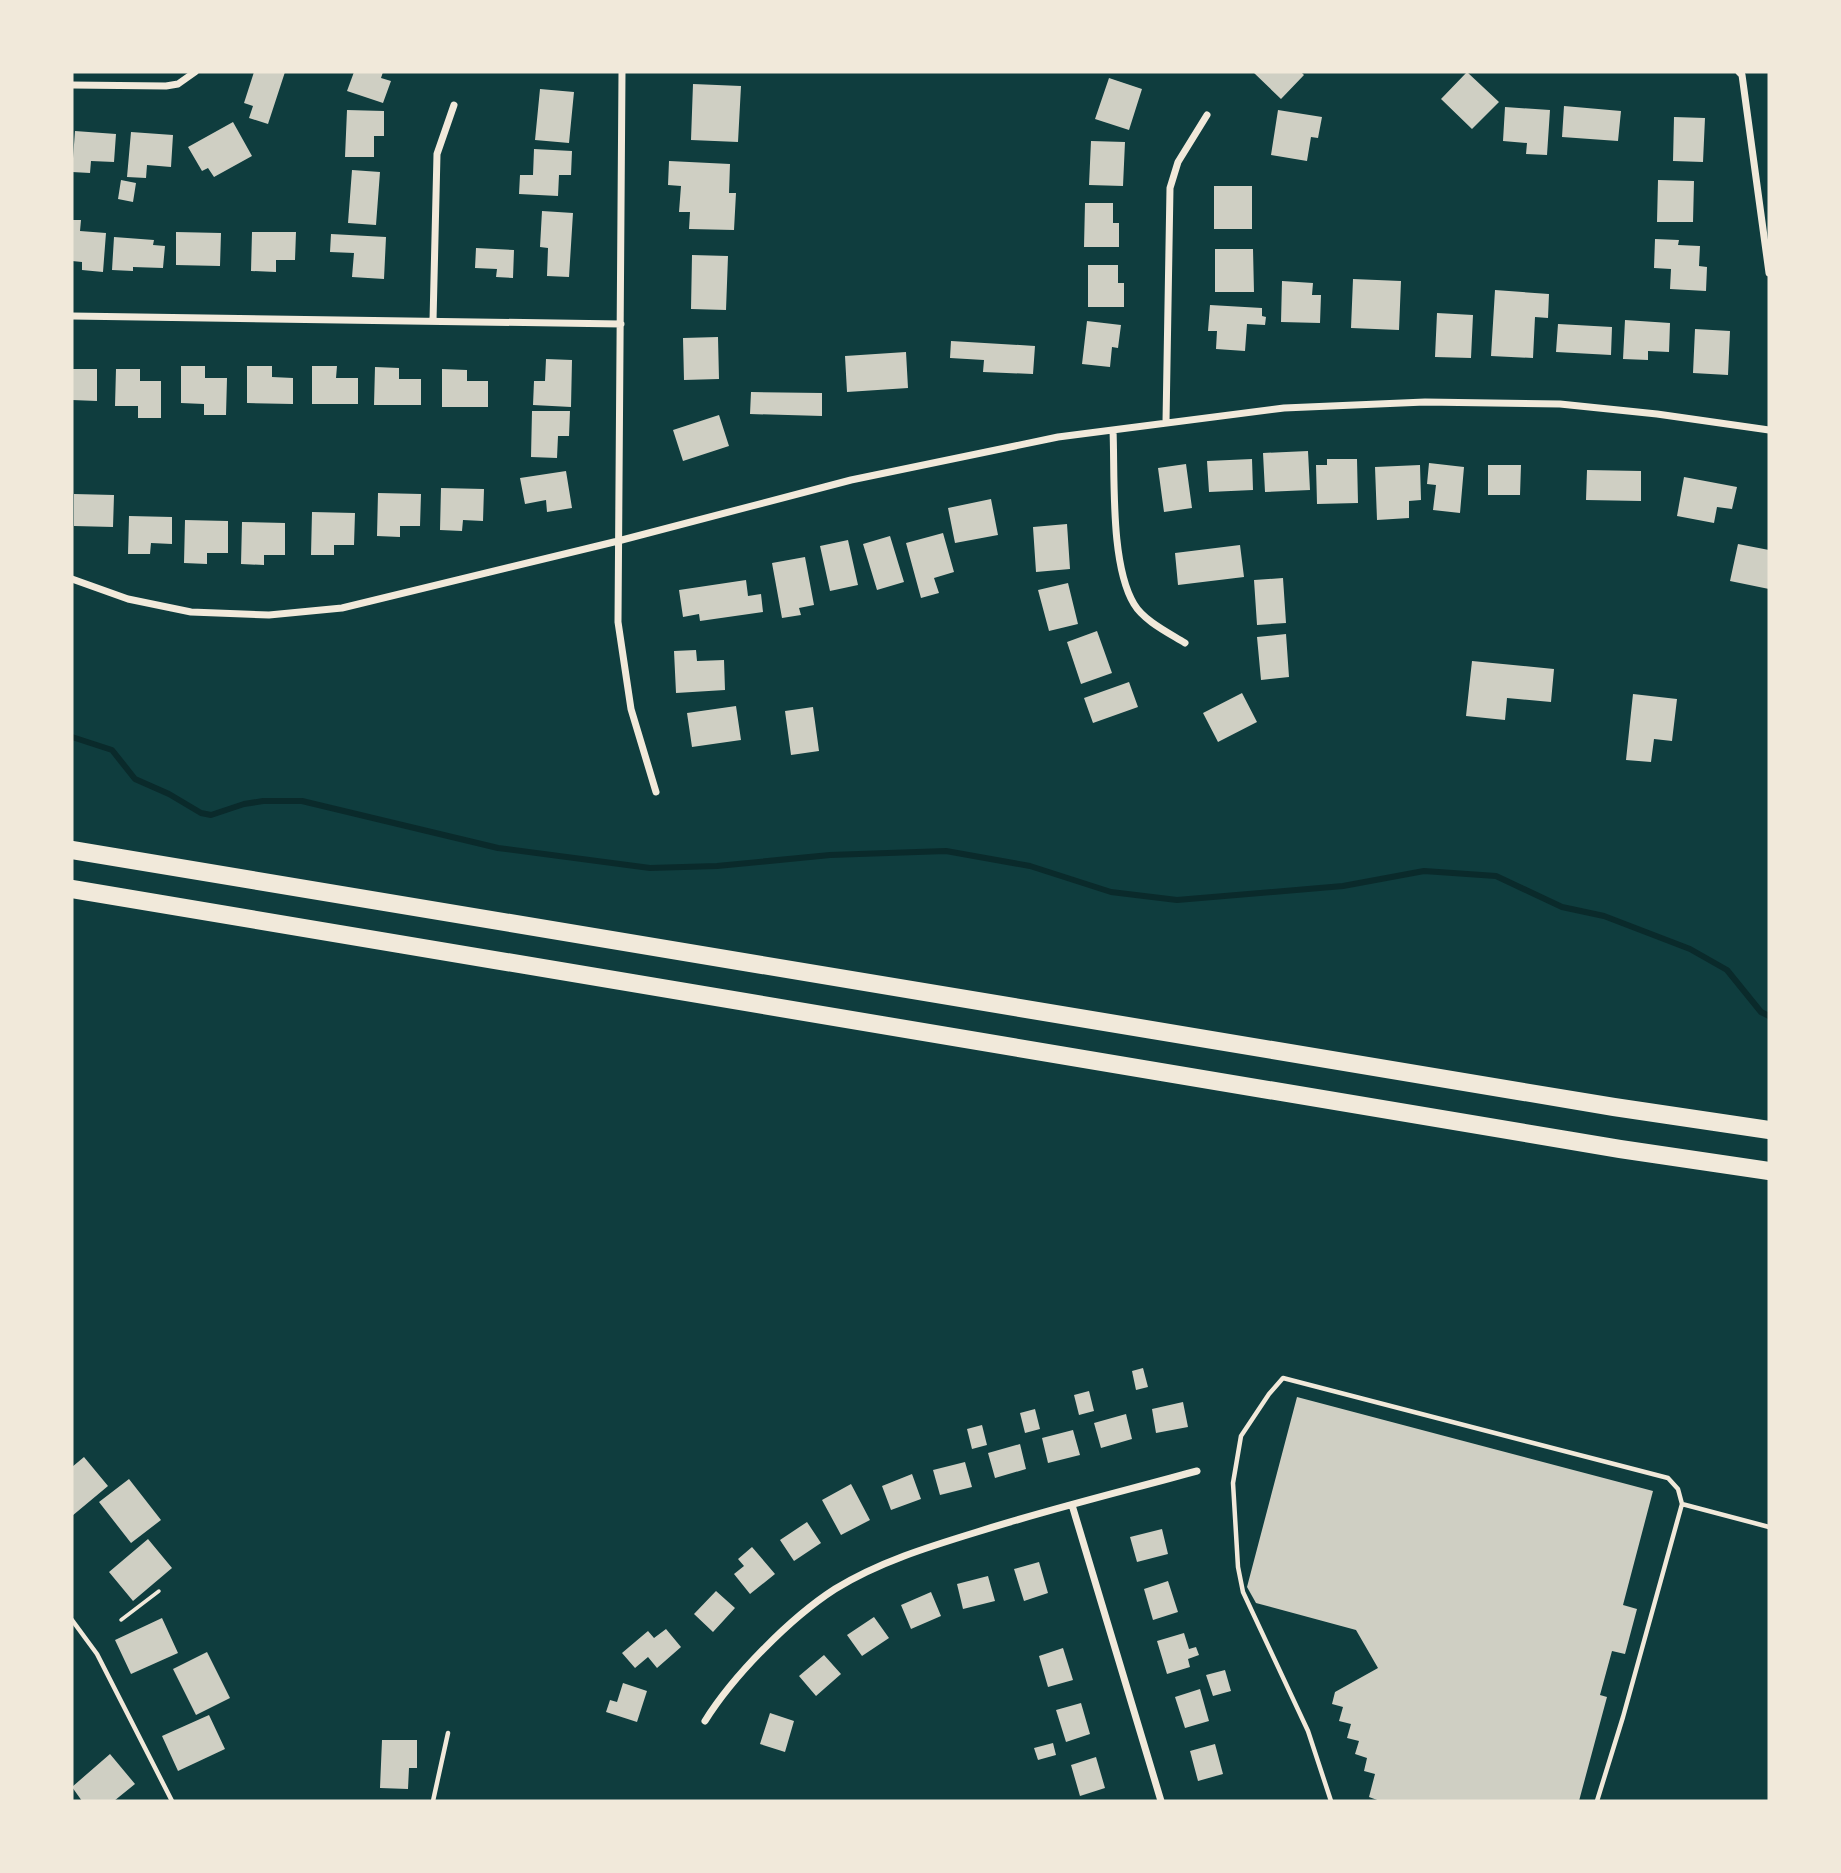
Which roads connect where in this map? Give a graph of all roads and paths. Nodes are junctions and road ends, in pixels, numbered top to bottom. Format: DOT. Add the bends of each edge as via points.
graph roads {
  1 [pos="195,72"];
  2 [pos="622,72"];
  3 [pos="1739,72"];
  4 [pos="72,85"];
  5 [pos="454,105"];
  6 [pos="1207,115"];
  7 [pos="1769,273"];
  8 [pos="72,316"];
  9 [pos="433,321"];
  10 [pos="621,324"];
  11 [pos="1166,422"];
  12 [pos="1113,430"];
  13 [pos="1769,430"];
  14 [pos="618,541"];
  15 [pos="72,579"];
  16 [pos="1185,643"];
  17 [pos="656,792"];
  18 [pos="72,850"];
  19 [pos="72,889"];
  20 [pos="1769,1130"];
  21 [pos="1769,1171"];
  22 [pos="1197,1471"];
  23 [pos="1682,1504"];
  24 [pos="1072,1505"];
  25 [pos="1769,1527"];
  26 [pos="159,1591"];
  27 [pos="72,1620"];
  28 [pos="121,1620"];
  29 [pos="705,1721"];
  30 [pos="448,1733"];
  31 [pos="172,1801"];
  32 [pos="433,1801"];
  33 [pos="1161,1801"];
  34 [pos="1331,1801"];
  35 [pos="1597,1801"];
  1 -- 4 [label="street" via="178,85"];
  2 -- 10 [label="street"];
  3 -- 7 [label="street"];
  5 -- 9 [label="street" via="437,154"];
  6 -- 11 [label="street" via="1178,162 1170,188"];
  8 -- 9 [label="street"];
  9 -- 10 [label="street"];
  10 -- 14 [label="street"];
  11 -- 12 [label="street"];
  11 -- 13 [label="street" via="1284,408 1425,402 1560,404"];
  12 -- 14 [label="street" via="851,480"];
  12 -- 16 [label="street" via="1118,554 1124,579 1134,605"];
  14 -- 15 [label="street" via="342,608 269,615 191,612 128,599"];
  14 -- 17 [label="street" via="620,635 631,709"];
  18 -- 20 [label="highway"];
  19 -- 21 [label="highway"];
  22 -- 24 [label="street"];
  23 -- 25 [label="lane"];
  23 -- 34 [label="lane" via="1678,1489 1668,1478 1283,1378 1241,1436 1233,1483 1238,1567 1243,1592 1308,1731"];
  23 -- 35 [label="lane"];
  24 -- 29 [label="street" via="912,1552 834,1590 775,1638"];
  24 -- 33 [label="street"];
  26 -- 28 [label="path"];
  27 -- 31 [label="lane" via="97,1654"];
  30 -- 32 [label="lane"];
}
